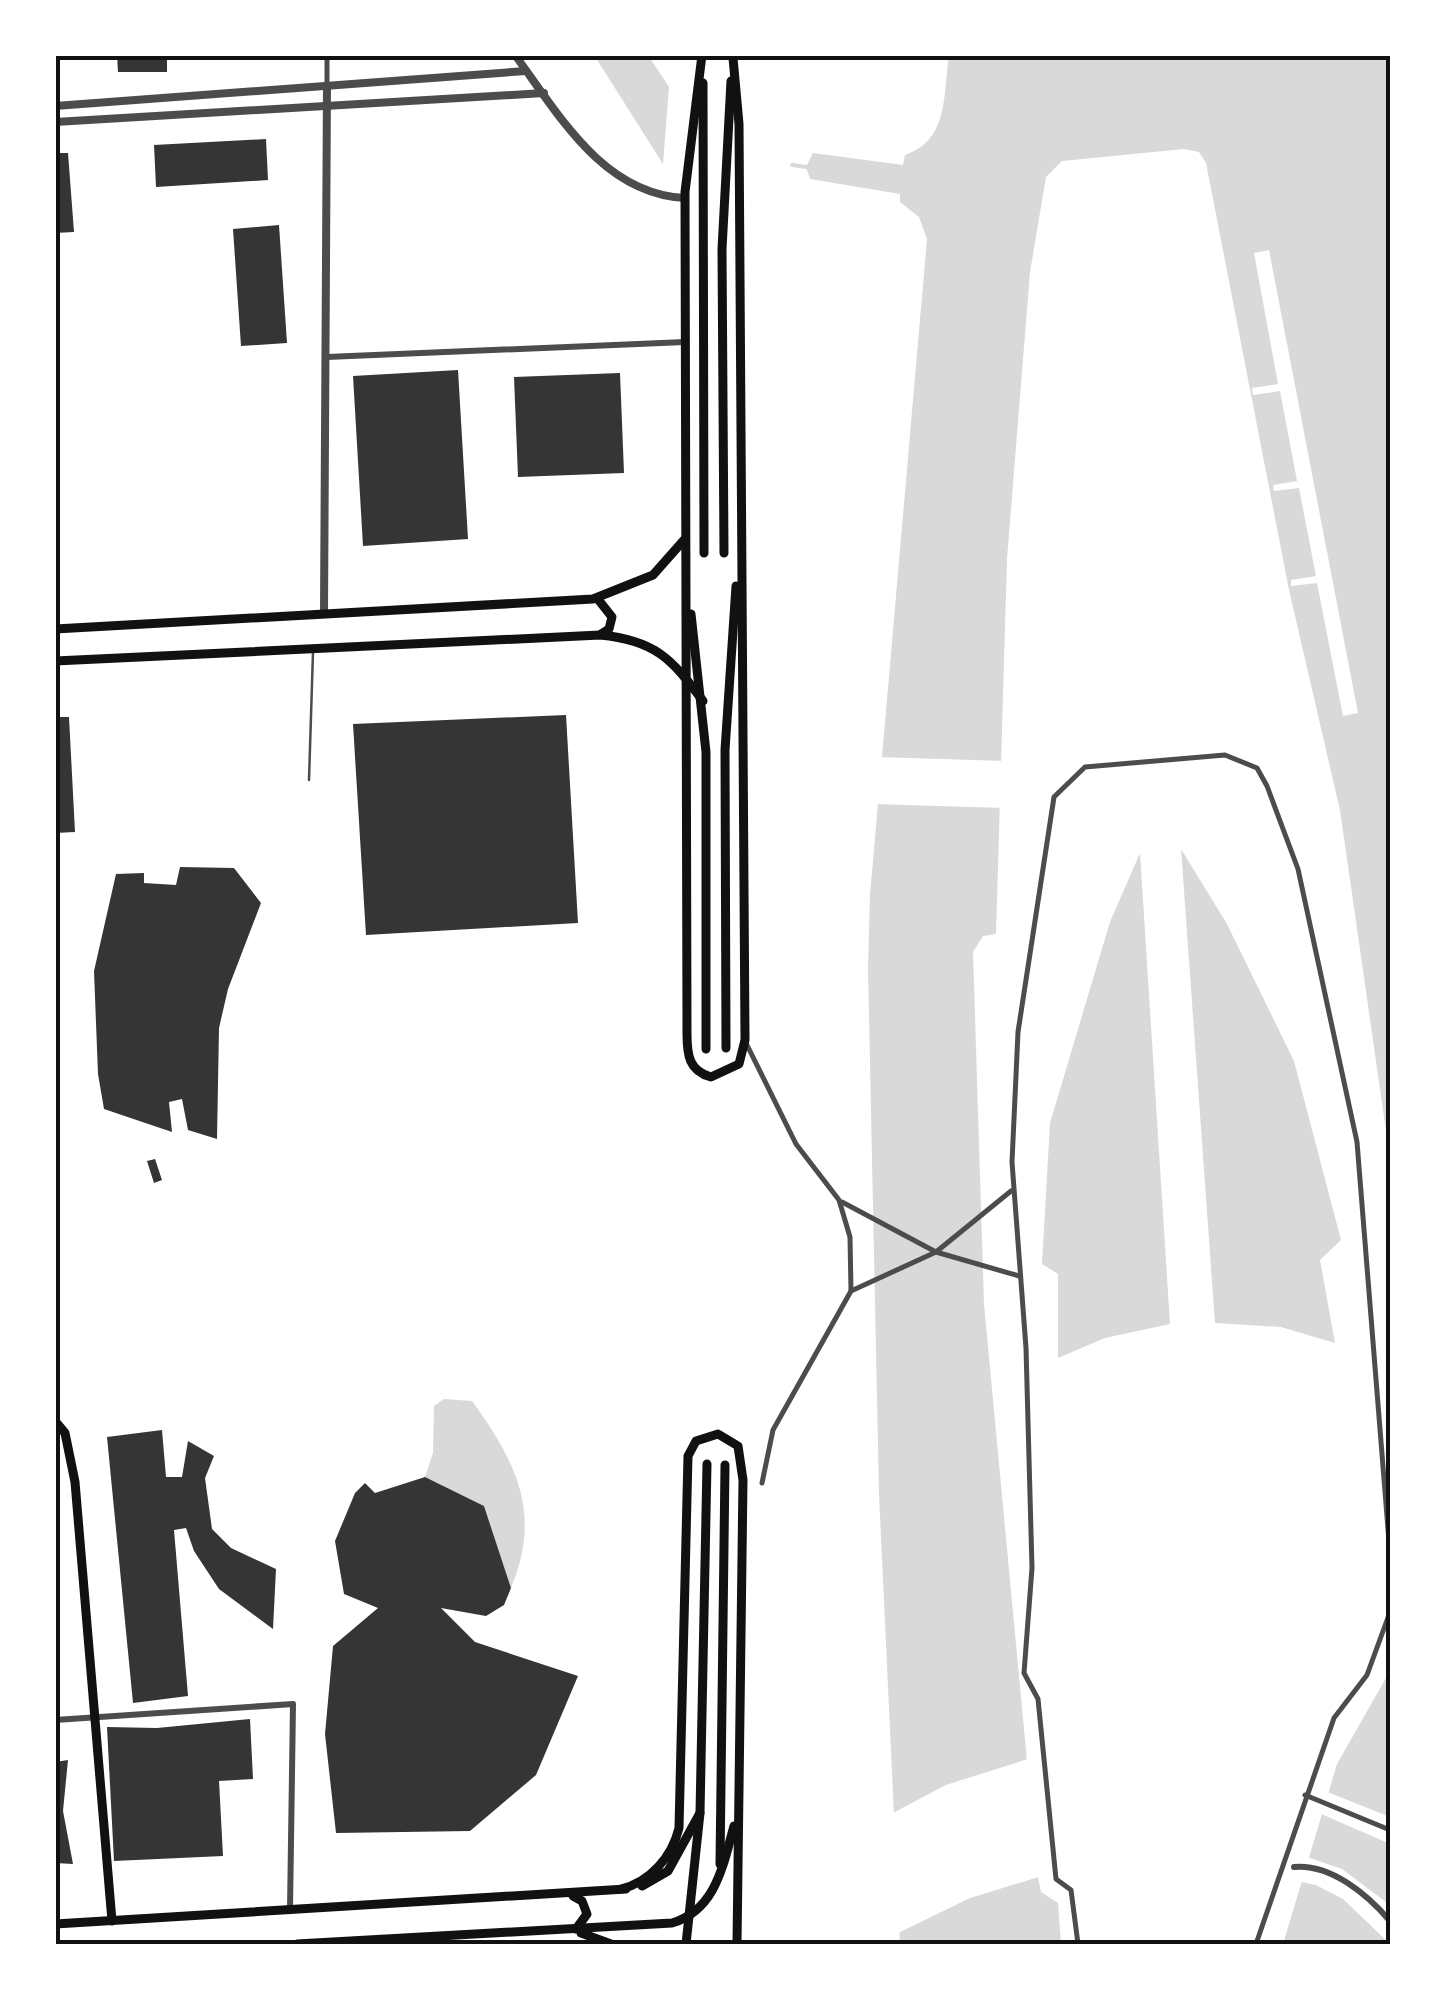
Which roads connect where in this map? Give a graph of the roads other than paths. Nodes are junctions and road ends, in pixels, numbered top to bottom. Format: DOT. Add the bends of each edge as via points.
graph roads {
  1 [pos="327,55"];
  2 [pos="515,55"];
  3 [pos="702,55"];
  4 [pos="733,57"];
  5 [pos="526,71"];
  6 [pos="326,86"];
  7 [pos="544,93"];
  8 [pos="55,106"];
  9 [pos="327,106"];
  10 [pos="55,122"];
  11 [pos="685,198"];
  12 [pos="685,342"];
  13 [pos="327,357"];
  14 [pos="684,540"];
  15 [pos="704,553"];
  16 [pos="724,553"];
  17 [pos="740,555"];
  18 [pos="686,592"];
  19 [pos="597,598"];
  20 [pos="324,612"];
  21 [pos="55,629"];
  22 [pos="600,635"];
  23 [pos="313,648"];
  24 [pos="55,661"];
  25 [pos="687,680"];
  26 [pos="703,702"];
  27 [pos="309,780"];
  28 [pos="745,1040"];
  29 [pos="726,1048"];
  30 [pos="706,1049"];
  31 [pos="1013,1190"];
  32 [pos="840,1200"];
  33 [pos="936,1252"];
  34 [pos="1019,1276"];
  35 [pos="850,1291"];
  36 [pos="55,1421"];
  37 [pos="707,1464"];
  38 [pos="725,1465"];
  39 [pos="762,1483"];
  40 [pos="1390,1554"];
  41 [pos="1390,1612"];
  42 [pos="97,1718"];
  43 [pos="55,1720"];
  44 [pos="1304,1795"];
  45 [pos="700,1813"];
  46 [pos="737,1814"];
  47 [pos="720,1815"];
  48 [pos="1390,1830"];
  49 [pos="728,1846"];
  50 [pos="1281,1868"];
  51 [pos="1294,1868"];
  52 [pos="737,1878"];
  53 [pos="620,1890"];
  54 [pos="714,1891"];
  55 [pos="566,1895"];
  56 [pos="290,1911"];
  57 [pos="688,1917"];
  58 [pos="1390,1920"];
  59 [pos="112,1921"];
  60 [pos="55,1924"];
  61 [pos="574,1931"];
  62 [pos="469,1940"];
  63 [pos="297,1944"];
  64 [pos="611,1944"];
  65 [pos="686,1944"];
  66 [pos="736,1944"];
  67 [pos="1078,1944"];
  68 [pos="1256,1944"];
  1 -- 6 [label="street"];
  2 -- 5 [label="street"];
  3 -- 11 [label="main road"];
  3 -- 15 [label="main road"];
  4 -- 16 [label="main road" via="722,249"];
  4 -- 17 [label="main road" via="740,155"];
  5 -- 6 [label="street"];
  5 -- 7 [label="street"];
  6 -- 8 [label="street"];
  6 -- 9 [label="street"];
  7 -- 9 [label="street"];
  7 -- 11 [label="street" via="613,174 656,196"];
  9 -- 10 [label="street"];
  9 -- 13 [label="street"];
  11 -- 12 [label="main road"];
  12 -- 13 [label="street"];
  12 -- 14 [label="main road"];
  13 -- 20 [label="street"];
  14 -- 18 [label="main road"];
  14 -- 19 [label="main road" via="652,575"];
  17 -- 28 [label="main road"];
  17 -- 29 [label="main road" via="726,732"];
  18 -- 25 [label="main road"];
  18 -- 26 [label="main road"];
  19 -- 20 [label="main road"];
  19 -- 22 [label="main road" via="612,617"];
  20 -- 21 [label="main road"];
  22 -- 23 [label="main road"];
  22 -- 25 [label="main road" via="656,649"];
  23 -- 24 [label="main road"];
  23 -- 27 [label="lane"];
  25 -- 26 [label="main road"];
  25 -- 28 [label="main road" via="690,1062 701,1074 723,1075 739,1064"];
  26 -- 30 [label="main road"];
  28 -- 32 [label="street" via="796,1144"];
  31 -- 33 [label="street"];
  31 -- 34 [label="street"];
  31 -- 40 [label="street" via="1018,1032 1054,797 1085,767 1238,757 1257,768 1267,786 1298,868 1357,1142"];
  32 -- 33 [label="street"];
  32 -- 35 [label="street" via="850,1237"];
  33 -- 34 [label="street"];
  33 -- 35 [label="street"];
  34 -- 67 [label="street" via="1032,1568 1024,1673 1038,1700 1056,1879 1072,1890"];
  35 -- 39 [label="street" via="772,1430"];
  36 -- 42 [label="main road" via="72,1460"];
  37 -- 45 [label="main road"];
  38 -- 47 [label="main road"];
  41 -- 44 [label="street" via="1367,1675 1334,1718"];
  42 -- 43 [label="street"];
  42 -- 56 [label="street" via="292,1704"];
  42 -- 59 [label="main road"];
  44 -- 48 [label="street"];
  44 -- 50 [label="street"];
  45 -- 53 [label="main road" via="668,1871 649,1884"];
  45 -- 57 [label="main road"];
  46 -- 49 [label="main road"];
  46 -- 52 [label="main road"];
  46 -- 53 [label="main road" via="742,1462 732,1440 710,1434 688,1456 680,1828 648,1877"];
  47 -- 49 [label="main road"];
  47 -- 54 [label="main road"];
  49 -- 52 [label="main road"];
  49 -- 54 [label="main road"];
  50 -- 51 [label="street"];
  50 -- 68 [label="street"];
  51 -- 58 [label="street" via="1338,1878"];
  52 -- 66 [label="main road"];
  53 -- 55 [label="main road"];
  54 -- 57 [label="main road"];
  55 -- 56 [label="main road"];
  55 -- 61 [label="main road" via="582,1901 587,1914"];
  56 -- 59 [label="main road"];
  57 -- 61 [label="main road"];
  57 -- 65 [label="main road"];
  59 -- 60 [label="main road"];
  61 -- 62 [label="main road"];
  61 -- 64 [label="main road"];
  62 -- 63 [label="main road"];
}
